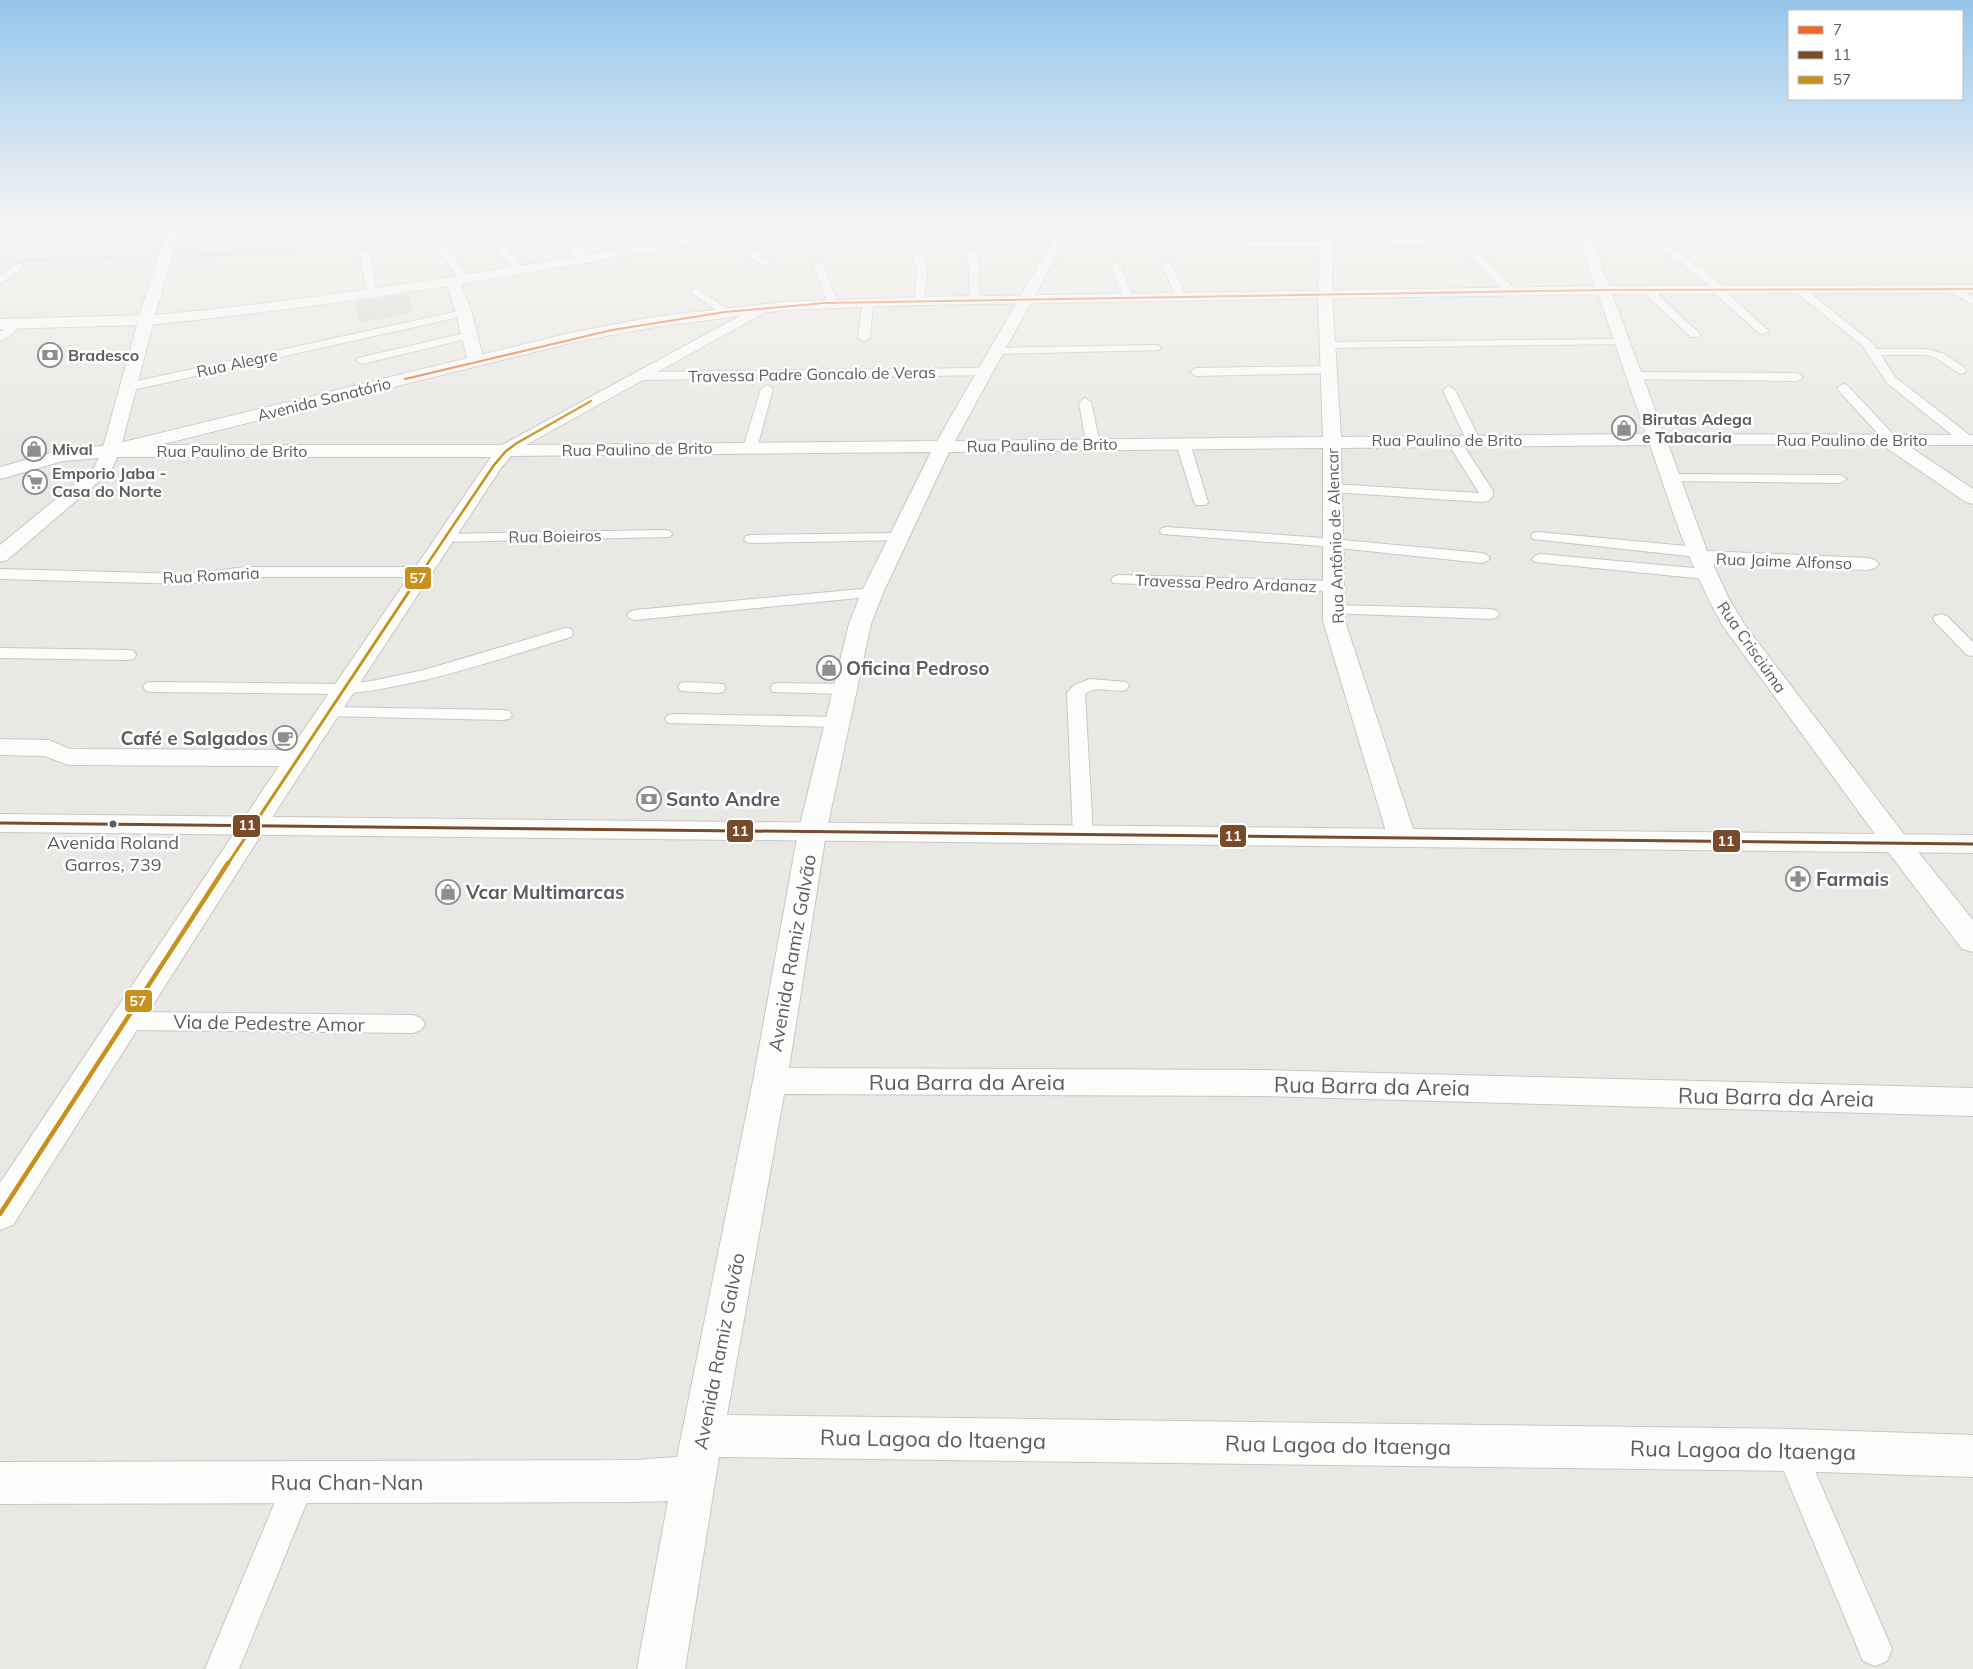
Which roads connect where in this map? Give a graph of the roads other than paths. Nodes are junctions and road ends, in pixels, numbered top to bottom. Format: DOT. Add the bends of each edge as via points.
graph roads {
  1 [pos="151,302"];
  2 [pos="307,302"];
  3 [pos="463,302"];
  4 [pos="711,302"];
  5 [pos="868,302"];
  6 [pos="874,302"];
  7 [pos="1023,302"];
  8 [pos="1325,302"];
  9 [pos="1608,302"];
  10 [pos="1660,302"];
  11 [pos="1732,302"];
  12 [pos="1814,302"];
  13 [pos="833,303"];
  14 [pos="762,308"];
  15 [pos="725,312"];
  16 [pos="464,313"];
  17 [pos="146,320"];
  18 [pos="0,324"];
  19 [pos="18,324"];
  20 [pos="1763,331"];
  21 [pos="470,335"];
  22 [pos="1695,335"];
  23 [pos="0,338"];
  24 [pos="864,338"];
  25 [pos="1623,342"];
  26 [pos="1327,345"];
  27 [pos="1154,348"];
  28 [pos="1874,352"];
  29 [pos="362,360"];
  30 [pos="476,362"];
  31 [pos="990,362"];
  32 [pos="1329,370"];
  33 [pos="1960,370"];
  34 [pos="1196,372"];
  35 [pos="638,376"];
  36 [pos="1636,376"];
  37 [pos="1797,377"];
  38 [pos="128,387"];
  39 [pos="1843,388"];
  40 [pos="768,389"];
  41 [pos="1449,390"];
  42 [pos="1085,402"];
  43 [pos="1658,439"];
  44 [pos="1453,440"];
  45 [pos="1472,440"];
  46 [pos="1970,440"];
  47 [pos="1332,441"];
  48 [pos="1888,441"];
  49 [pos="1183,443"];
  50 [pos="1093,444"];
  51 [pos="162,445"];
  52 [pos="943,446"];
  53 [pos="750,448"];
  54 [pos="112,451"];
  55 [pos="506,451"];
  56 [pos="0,473"];
  57 [pos="1672,478"];
  58 [pos="1840,479"];
  59 [pos="1332,488"];
  60 [pos="1973,498"];
  61 [pos="1201,502"];
  62 [pos="1167,531"];
  63 [pos="664,534"];
  64 [pos="1538,536"];
  65 [pos="445,538"];
  66 [pos="900,538"];
  67 [pos="751,539"];
  68 [pos="1334,544"];
  69 [pos="0,556"];
  70 [pos="1482,558"];
  71 [pos="1540,559"];
  72 [pos="1700,561"];
  73 [pos="1868,564"];
  74 [pos="423,572"];
  75 [pos="0,574"];
  76 [pos="1119,580"];
  77 [pos="1333,586"];
  78 [pos="872,593"];
  79 [pos="1334,610"];
  80 [pos="1491,614"];
  81 [pos="635,615"];
  82 [pos="1941,620"];
  83 [pos="565,633"];
  84 [pos="1973,651"];
  85 [pos="0,654"];
  86 [pos="128,655"];
  87 [pos="1120,686"];
  88 [pos="152,687"];
  89 [pos="687,687"];
  90 [pos="717,688"];
  91 [pos="780,688"];
  92 [pos="344,689"];
  93 [pos="845,689"];
  94 [pos="329,712"];
  95 [pos="503,716"];
  96 [pos="674,720"];
  97 [pos="838,722"];
  98 [pos="0,746"];
  99 [pos="298,758"];
  100 [pos="0,824"];
  101 [pos="252,826"];
  102 [pos="812,832"];
  103 [pos="1083,834"];
  104 [pos="1402,838"];
  105 [pos="1896,843"];
  106 [pos="1973,844"];
  107 [pos="1973,941"];
  108 [pos="125,1021"];
  109 [pos="413,1024"];
  110 [pos="770,1081"];
  111 [pos="1973,1102"];
  112 [pos="0,1214"];
  113 [pos="702,1436"];
  114 [pos="1790,1450"];
  115 [pos="1973,1456"];
  116 [pos="694,1478"];
  117 [pos="299,1482"];
  118 [pos="0,1484"];
  119 [pos="1875,1649"];
  120 [pos="222,1669"];
  121 [pos="661,1669"];
  1 -- 17 [label="street"];
  2 -- 17 [label="street" via="205,316"];
  3 -- 16 [label="street"];
  4 -- 15 [label="lane"];
  5 -- 6 [label="street, Avenida Sanatório"];
  5 -- 13 [label="street, Avenida Sanatório"];
  5 -- 24 [label="lane"];
  7 -- 31 [label="street, Avenida Ramiz Galvão"];
  8 -- 26 [label="street, Rua Antônio de Alencar"];
  9 -- 25 [label="street, Rua Crisciúma"];
  10 -- 22 [label="lane"];
  11 -- 20 [label="lane"];
  12 -- 28 [label="lane"];
  13 -- 14 [label="street, Avenida Sanatório"];
  14 -- 15 [label="street, Avenida Sanatório"];
  14 -- 35 [label="street"];
  15 -- 30 [label="street, Avenida Sanatório" via="612,330"];
  16 -- 21 [label="street"];
  16 -- 38 [label="lane, Rua Alegre"];
  17 -- 19 [label="street"];
  17 -- 38 [label="street"];
  18 -- 19 [label="street"];
  19 -- 23 [label="lane"];
  21 -- 29 [label="lane"];
  21 -- 30 [label="street"];
  25 -- 26 [label="lane"];
  25 -- 36 [label="street, Rua Crisciúma"];
  26 -- 32 [label="street, Rua Antônio de Alencar"];
  27 -- 31 [label="lane, Travessa Padre Goncalo de Veras"];
  28 -- 33 [label="lane" via="1927,352 1940,356"];
  28 -- 46 [label="lane" via="1891,380"];
  30 -- 51 [label="street, Avenida Sanatório"];
  31 -- 35 [label="lane, Travessa Padre Goncalo de Veras"];
  31 -- 52 [label="street, Avenida Ramiz Galvão"];
  32 -- 34 [label="lane"];
  32 -- 47 [label="street, Rua Antônio de Alencar"];
  35 -- 55 [label="street"];
  36 -- 37 [label="lane"];
  36 -- 43 [label="street, Rua Crisciúma"];
  38 -- 54 [label="street"];
  39 -- 48 [label="lane"];
  40 -- 53 [label="lane"];
  41 -- 45 [label="lane"];
  42 -- 50 [label="lane"];
  43 -- 45 [label="street, Rua Paulino de Brito"];
  43 -- 48 [label="street, Rua Paulino de Brito"];
  43 -- 57 [label="street, Rua Crisciúma"];
  44 -- 45 [label="street, Rua Paulino de Brito"];
  44 -- 47 [label="street, Rua Paulino de Brito"];
  44 -- 59 [label="lane" via="1486,491 1483,498"];
  46 -- 48 [label="street, Rua Paulino de Brito"];
  47 -- 49 [label="street, Rua Paulino de Brito"];
  47 -- 59 [label="street, Rua Antônio de Alencar"];
  48 -- 60 [label="street"];
  49 -- 50 [label="street, Rua Paulino de Brito"];
  49 -- 61 [label="lane"];
  50 -- 52 [label="street, Rua Paulino de Brito"];
  51 -- 54 [label="street, Rua Paulino de Brito"];
  51 -- 55 [label="street, Rua Paulino de Brito"];
  52 -- 53 [label="street, Rua Paulino de Brito"];
  52 -- 66 [label="street, Avenida Ramiz Galvão"];
  53 -- 55 [label="street, Rua Paulino de Brito"];
  54 -- 56 [label="street, Rua Paulino de Brito" via="62,456"];
  54 -- 69 [label="street" via="102,471"];
  55 -- 65 [label="street"];
  57 -- 58 [label="lane"];
  57 -- 72 [label="street, Rua Crisciúma"];
  59 -- 68 [label="street, Rua Antônio de Alencar"];
  62 -- 68 [label="lane"];
  63 -- 65 [label="lane, Rua Boieiros"];
  64 -- 72 [label="lane"];
  65 -- 74 [label="street"];
  66 -- 67 [label="lane"];
  66 -- 78 [label="street, Avenida Ramiz Galvão"];
  68 -- 70 [label="lane"];
  68 -- 77 [label="street, Rua Antônio de Alencar"];
  71 -- 72 [label="lane"];
  72 -- 73 [label="street, Rua Jaime Alfonso"];
  72 -- 105 [label="street, Rua Crisciúma" via="1734,626"];
  74 -- 75 [label="lane, Rua Romaria" via="245,572 188,579"];
  74 -- 92 [label="street"];
  76 -- 77 [label="lane, Travessa Pedro Ardanaz"];
  77 -- 79 [label="street, Rua Antônio de Alencar"];
  78 -- 81 [label="lane"];
  78 -- 93 [label="street, Avenida Ramiz Galvão" via="860,624"];
  79 -- 80 [label="lane"];
  79 -- 104 [label="street, Rua Antônio de Alencar" via="1334,621"];
  82 -- 84 [label="lane"];
  83 -- 92 [label="lane" via="394,682"];
  85 -- 86 [label="lane"];
  87 -- 103 [label="lane" via="1085,685 1076,693"];
  88 -- 92 [label="lane"];
  89 -- 90 [label="lane"];
  91 -- 93 [label="lane"];
  92 -- 94 [label="street"];
  93 -- 97 [label="street, Avenida Ramiz Galvão"];
  94 -- 95 [label="lane"];
  94 -- 99 [label="street"];
  96 -- 97 [label="lane"];
  97 -- 102 [label="street, Avenida Ramiz Galvão"];
  98 -- 99 [label="street" via="49,748 69,757"];
  99 -- 101 [label="street"];
  100 -- 101 [label="street"];
  101 -- 102 [label="street"];
  101 -- 108 [label="street"];
  102 -- 103 [label="street"];
  102 -- 110 [label="street, Avenida Ramiz Galvão"];
  103 -- 104 [label="street"];
  104 -- 105 [label="street"];
  105 -- 106 [label="street"];
  105 -- 107 [label="street, Rua Crisciúma"];
  108 -- 109 [label="lane, Via de Pedestre Amor"];
  108 -- 112 [label="street"];
  110 -- 111 [label="street, Rua Barra da Areia" via="1261,1083"];
  110 -- 113 [label="street, Avenida Ramiz Galvão"];
  113 -- 114 [label="street, Rua Lagoa do Itaenga"];
  113 -- 116 [label="street, Avenida Ramiz Galvão"];
  114 -- 115 [label="street, Rua Lagoa do Itaenga"];
  114 -- 119 [label="lane"];
  116 -- 117 [label="street, Rua Chan-Nan"];
  116 -- 121 [label="street, Avenida Ramiz Galvão"];
  117 -- 118 [label="street, Rua Chan-Nan"];
  117 -- 120 [label="lane"];
}
